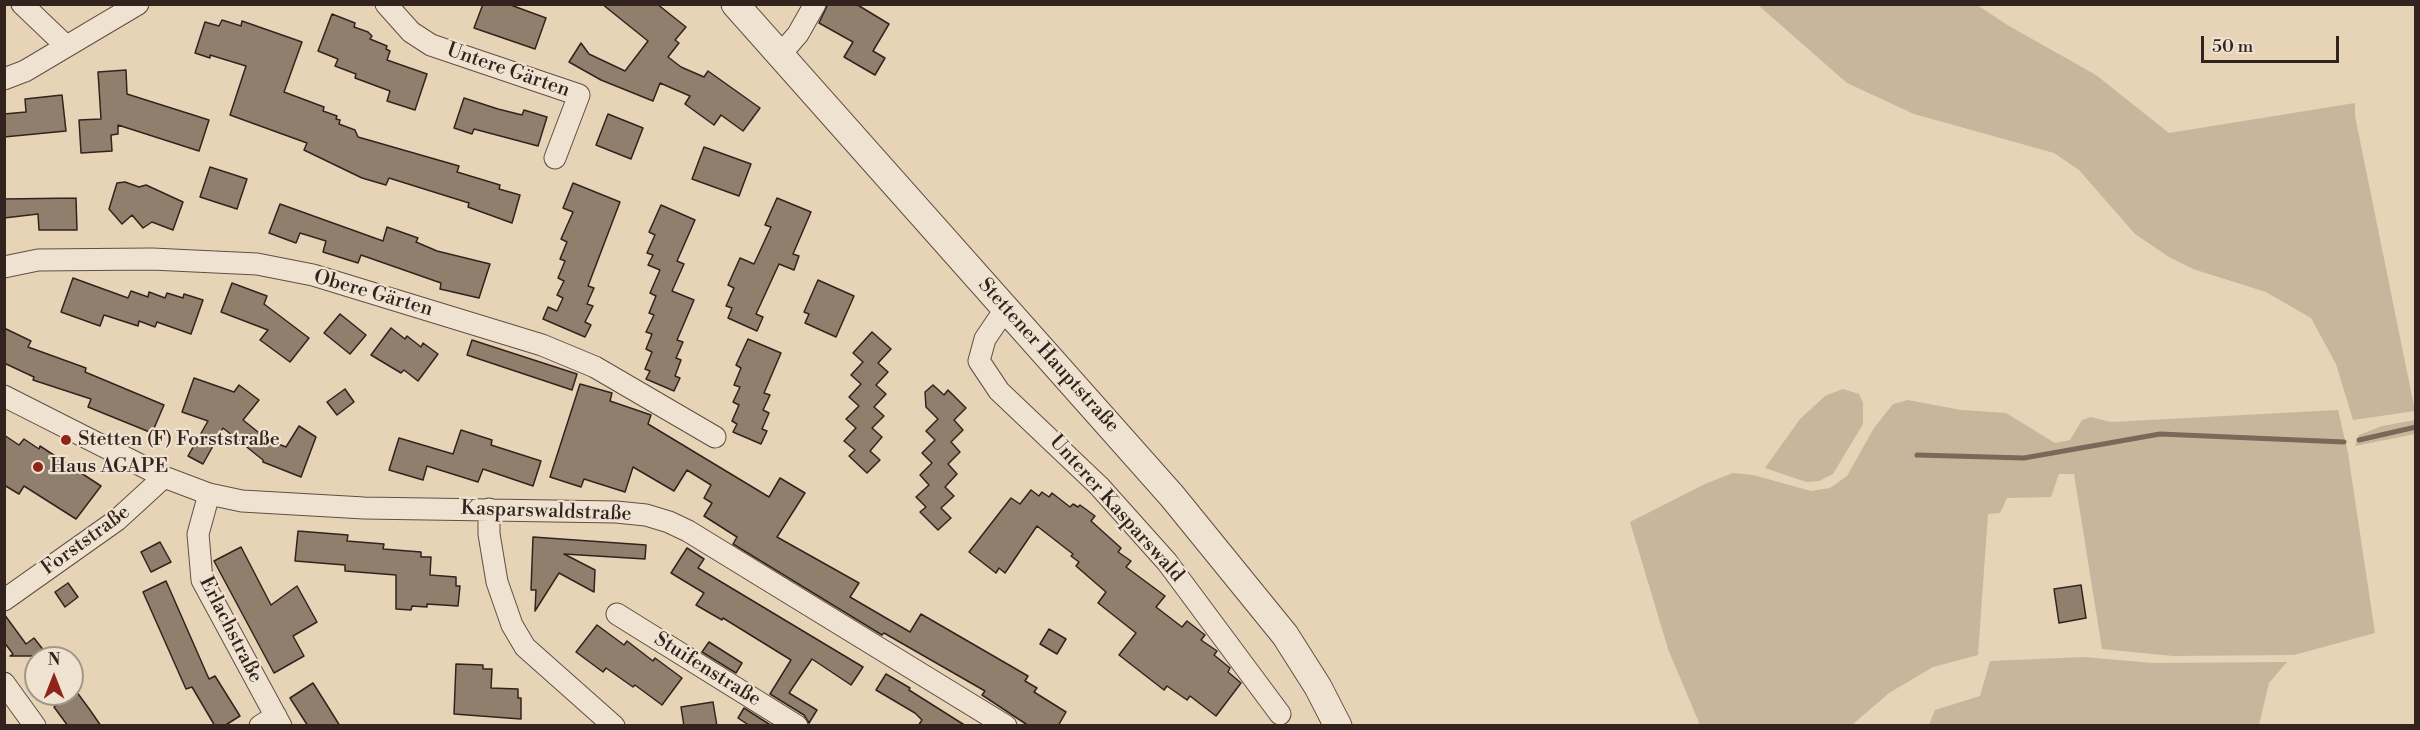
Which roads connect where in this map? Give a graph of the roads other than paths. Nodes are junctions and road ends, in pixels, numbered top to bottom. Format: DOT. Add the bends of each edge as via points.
graph roads {
  1 [pos="22,4"];
  2 [pos="138,4"];
  3 [pos="386,4"];
  4 [pos="735,4"];
  5 [pos="815,4"];
  6 [pos="66,46"];
  7 [pos="780,55"];
  8 [pos="4,79"];
  9 [pos="555,158"];
  10 [pos="4,267"];
  11 [pos="1006,308"];
  12 [pos="4,396"];
  13 [pos="715,437"];
  14 [pos="164,477"];
  15 [pos="208,494"];
  16 [pos="489,509"];
  17 [pos="4,600"];
  18 [pos="617,614"];
  19 [pos="4,683"];
  20 [pos="1281,714"];
  21 [pos="272,722"];
  22 [pos="35,726"];
  23 [pos="615,726"];
  24 [pos="797,726"];
  25 [pos="1006,726"];
  26 [pos="1338,726"];
  1 -- 6 [label="street"];
  2 -- 6 [label="street"];
  3 -- 9 [label="street, Untere Gärten" via="411,32 431,45 579,95"];
  4 -- 7 [label="street, Stettener Hauptstraße"];
  5 -- 7 [label="street"];
  6 -- 8 [label="street"];
  7 -- 11 [label="street, Stettener Hauptstraße"];
  10 -- 13 [label="street, Obere Gärten" via="38,260 153,259 257,264 313,275 542,345 595,367"];
  11 -- 20 [label="street, Unterer Kasparswald" via="985,339 979,361 999,391 1099,486 1167,562"];
  11 -- 26 [label="street, Stettener Hauptstraße" via="1262,605 1318,687"];
  12 -- 14 [label="street, Kasparswaldstraße"];
  14 -- 15 [label="street, Kasparswaldstraße"];
  14 -- 17 [label="street, Forststraße" via="117,520"];
  15 -- 16 [label="street, Kasparswaldstraße" via="273,504"];
  15 -- 21 [label="street, Erlachstraße" via="198,534 202,580"];
  16 -- 23 [label="street" via="497,582 512,625 525,646"];
  16 -- 25 [label="street, Kasparswaldstraße" via="616,512 669,522"];
  18 -- 24 [label="street, Stuifenstraße"];
  19 -- 22 [label="street"];
}
